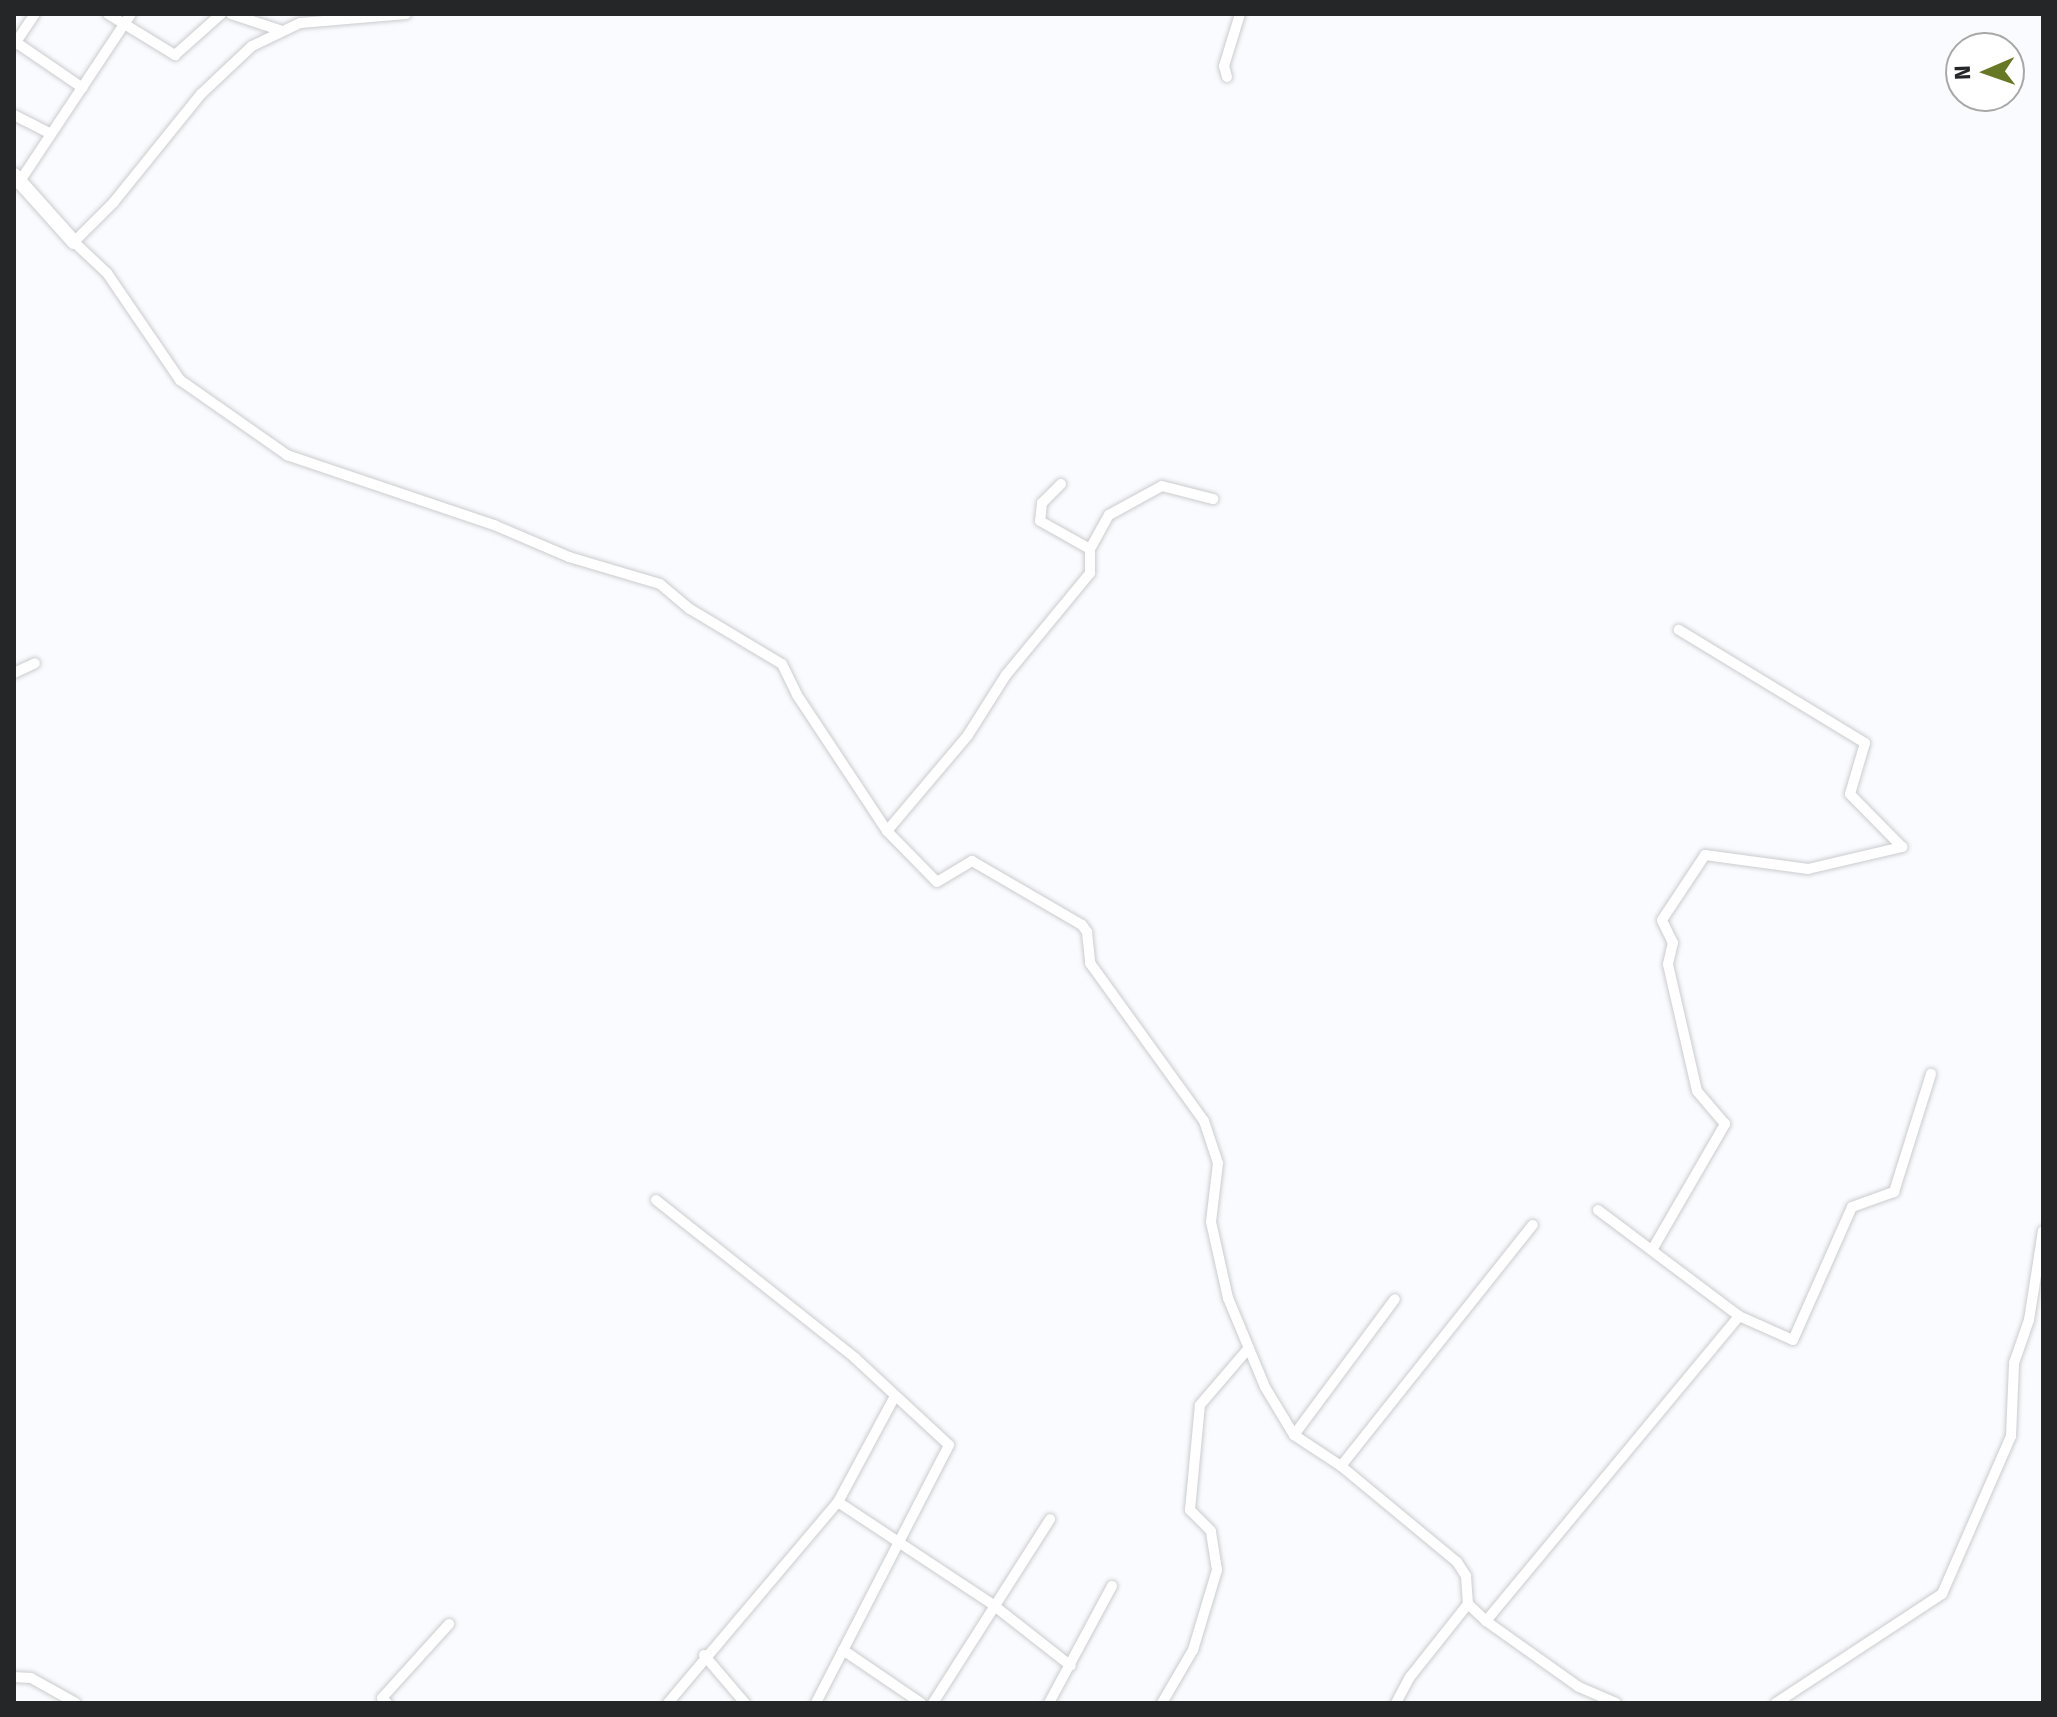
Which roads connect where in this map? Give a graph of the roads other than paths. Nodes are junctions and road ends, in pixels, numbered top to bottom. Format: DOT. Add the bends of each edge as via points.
graph roads {
  1 [pos="35,14"];
  2 [pos="108,14"];
  3 [pos="131,14"];
  4 [pos="221,14"];
  5 [pos="231,14"];
  6 [pos="406,14"];
  7 [pos="1240,14"];
  8 [pos="125,25"];
  9 [pos="279,30"];
  10 [pos="14,42"];
  11 [pos="1227,77"];
  12 [pos="83,88"];
  13 [pos="14,115"];
  14 [pos="49,133"];
  15 [pos="16,180"];
  16 [pos="74,242"];
  17 [pos="1061,484"];
  18 [pos="1213,499"];
  19 [pos="1090,549"];
  20 [pos="1679,630"];
  21 [pos="35,663"];
  22 [pos="14,673"];
  23 [pos="887,831"];
  24 [pos="1931,1074"];
  25 [pos="656,1200"];
  26 [pos="1598,1210"];
  27 [pos="1533,1225"];
  28 [pos="2043,1231"];
  29 [pos="1652,1250"];
  30 [pos="1395,1299"];
  31 [pos="1739,1316"];
  32 [pos="1248,1349"];
  33 [pos="894,1398"];
  34 [pos="1294,1435"];
  35 [pos="1341,1466"];
  36 [pos="838,1502"];
  37 [pos="1050,1519"];
  38 [pos="896,1542"];
  39 [pos="1112,1586"];
  40 [pos="992,1604"];
  41 [pos="1468,1604"];
  42 [pos="1486,1621"];
  43 [pos="449,1624"];
  44 [pos="843,1650"];
  45 [pos="704,1655"];
  46 [pos="1071,1666"];
  47 [pos="14,1677"];
  48 [pos="76,1703"];
  49 [pos="387,1703"];
  50 [pos="668,1703"];
  51 [pos="745,1703"];
  52 [pos="816,1703"];
  53 [pos="921,1703"];
  54 [pos="933,1703"];
  55 [pos="1049,1703"];
  56 [pos="1162,1703"];
  57 [pos="1396,1703"];
  58 [pos="1616,1703"];
  59 [pos="1776,1703"];
  1 -- 10 [label="street"];
  2 -- 8 [label="street"];
  3 -- 8 [label="street"];
  4 -- 8 [label="street" via="175,55"];
  5 -- 9 [label="street"];
  6 -- 9 [label="street" via="300,23"];
  7 -- 11 [label="street" via="1224,66"];
  8 -- 12 [label="street"];
  9 -- 16 [label="street" via="252,46 201,94 114,202"];
  10 -- 12 [label="street"];
  12 -- 14 [label="street"];
  13 -- 14 [label="street"];
  14 -- 15 [label="street"];
  15 -- 16 [label="street"];
  16 -- 23 [label="street" via="107,273 180,380 287,455 494,525 569,557 660,584 690,609 782,664"];
  17 -- 19 [label="street" via="1042,503 1040,521"];
  18 -- 19 [label="street" via="1162,486 1149,491 1109,515"];
  19 -- 23 [label="street" via="1090,573 1006,675 968,735"];
  20 -- 29 [label="street" via="1865,743 1850,794 1902,847 1808,869 1705,855 1662,920 1673,943 1668,964 1697,1091 1725,1124"];
  21 -- 22 [label="street"];
  23 -- 32 [label="street" via="937,882 972,861 1087,932 1090,963 1204,1121 1218,1163 1211,1222 1228,1298"];
  24 -- 31 [label="street" via="1894,1192 1852,1207 1793,1340"];
  25 -- 33 [label="street" via="855,1358"];
  26 -- 29 [label="street"];
  27 -- 35 [label="street"];
  28 -- 59 [label="street" via="2029,1320 2014,1363 2011,1436 1942,1594"];
  29 -- 31 [label="street"];
  30 -- 34 [label="street"];
  31 -- 42 [label="street"];
  32 -- 34 [label="street"];
  32 -- 56 [label="street" via="1200,1405 1190,1510 1211,1531 1217,1570 1193,1650"];
  33 -- 36 [label="street"];
  33 -- 38 [label="street" via="949,1445"];
  34 -- 35 [label="street"];
  35 -- 41 [label="street" via="1457,1562 1466,1576"];
  36 -- 38 [label="street"];
  36 -- 45 [label="street"];
  37 -- 40 [label="street"];
  38 -- 40 [label="street"];
  38 -- 44 [label="street"];
  39 -- 46 [label="street"];
  40 -- 46 [label="street"];
  40 -- 54 [label="street"];
  41 -- 42 [label="street"];
  41 -- 57 [label="street"];
  42 -- 58 [label="street" via="1579,1687"];
  43 -- 49 [label="street" via="382,1698"];
  44 -- 52 [label="street"];
  44 -- 53 [label="street"];
  45 -- 50 [label="street"];
  45 -- 51 [label="street"];
  46 -- 55 [label="street"];
  47 -- 48 [label="street" via="31,1678"];
}
